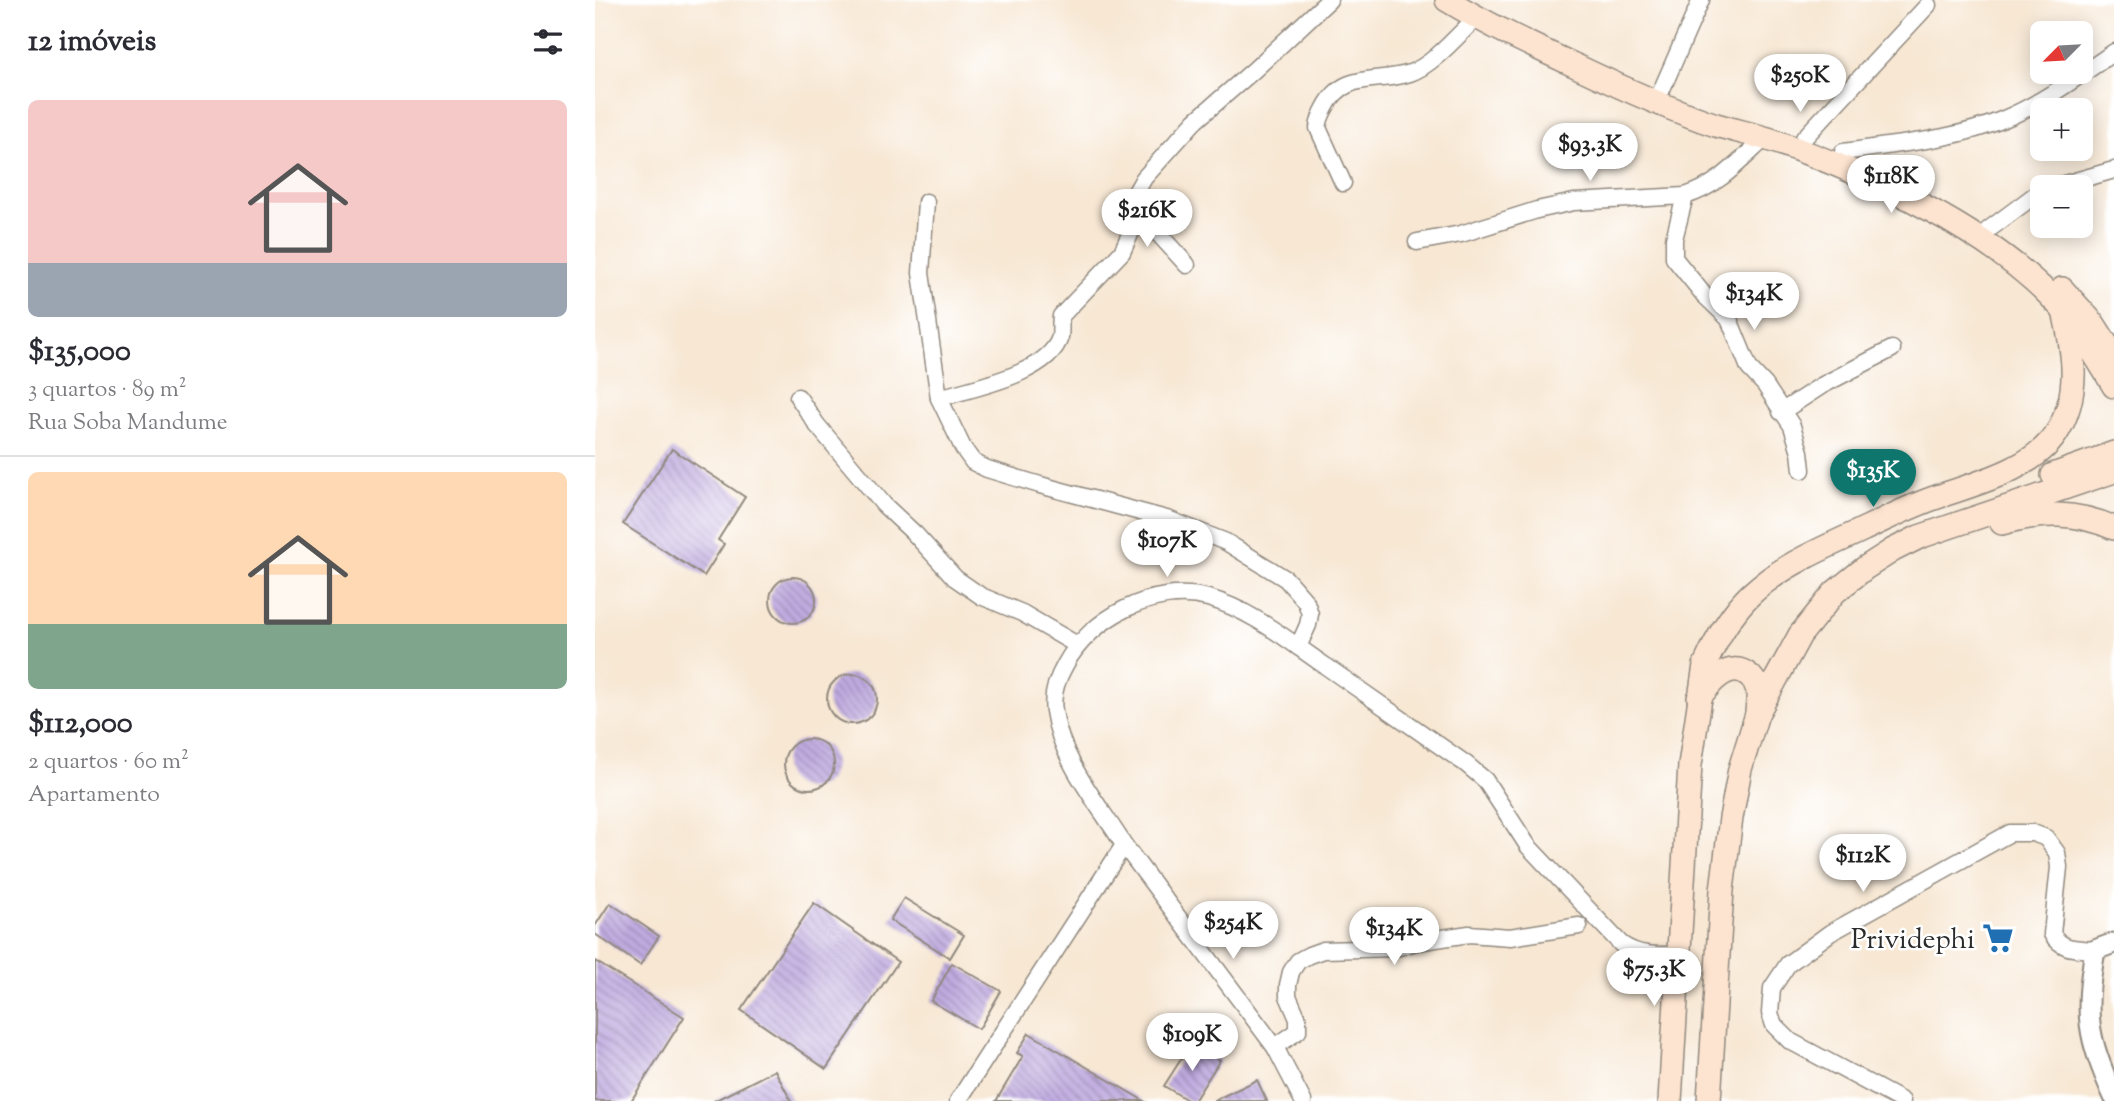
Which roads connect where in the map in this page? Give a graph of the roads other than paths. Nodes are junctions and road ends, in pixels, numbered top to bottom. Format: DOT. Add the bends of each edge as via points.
graph roads {
  1 [pos="1329,0"];
  2 [pos="1447,0"];
  3 [pos="1701,0"];
  4 [pos="1928,5"];
  5 [pos="1476,9"];
  6 [pos="2114,52"];
  7 [pos="1662,89"];
  8 [pos="1765,138"];
  9 [pos="1804,138"];
  10 [pos="1843,152"];
  11 [pos="2114,170"];
  12 [pos="2093,176"];
  13 [pos="1343,184"];
  14 [pos="1685,196"];
  15 [pos="2030,200"];
  16 [pos="926,202"];
  17 [pos="1135,208"];
  18 [pos="1988,230"];
  19 [pos="1417,242"];
  20 [pos="1187,265"];
  21 [pos="2070,307"];
  22 [pos="2111,346"];
  23 [pos="1892,349"];
  24 [pos="2114,386"];
  25 [pos="798,397"];
  26 [pos="939,398"];
  27 [pos="1781,412"];
  28 [pos="2114,453"];
  29 [pos="1802,470"];
  30 [pos="2114,471"];
  31 [pos="2114,528"];
  32 [pos="1833,544"];
  33 [pos="1077,645"];
  34 [pos="1298,647"];
  35 [pos="1769,693"];
  36 [pos="1699,698"];
  37 [pos="1757,714"];
  38 [pos="1124,845"];
  39 [pos="1579,926"];
  40 [pos="2105,947"];
  41 [pos="1680,955"];
  42 [pos="1275,1047"];
  43 [pos="2114,1097"];
  44 [pos="958,1101"];
  45 [pos="1303,1101"];
  46 [pos="1670,1101"];
  47 [pos="1709,1101"];
  48 [pos="1902,1101"];
  1 -- 17 [label="street" via="1195,121 1145,178 1136,192"];
  2 -- 5 [label="main road"];
  3 -- 7 [label="street"];
  4 -- 9 [label="street"];
  5 -- 7 [label="main road"];
  5 -- 8 [label="main road" via="1622,88"];
  5 -- 13 [label="street" via="1426,64 1410,73 1353,81 1329,100 1318,128"];
  6 -- 10 [label="street" via="2042,100 2003,119 1962,132"];
  7 -- 9 [label="main road"];
  8 -- 14 [label="street" via="1723,177"];
  8 -- 21 [label="main road" via="1881,184 1969,233"];
  9 -- 10 [label="main road"];
  10 -- 18 [label="main road"];
  11 -- 12 [label="street"];
  14 -- 19 [label="street" via="1574,202"];
  14 -- 27 [label="street" via="1674,258 1729,319 1749,368"];
  15 -- 18 [label="street"];
  16 -- 26 [label="street" via="921,273"];
  17 -- 20 [label="street"];
  17 -- 26 [label="street" via="1135,223 1122,252 1062,316 1061,335 1043,360 1024,372"];
  18 -- 21 [label="main road" via="2036,263"];
  21 -- 22 [label="main road"];
  21 -- 24 [label="main road"];
  21 -- 32 [label="main road" via="2075,380 2067,414 2055,437 2017,468 1902,509"];
  23 -- 27 [label="street"];
  25 -- 33 [label="street" via="884,505 955,578"];
  26 -- 34 [label="street" via="963,448 973,462 986,469 1193,527 1286,579 1310,614"];
  27 -- 29 [label="street" via="1797,439"];
  28 -- 32 [label="main road"];
  30 -- 35 [label="main road" via="1892,550 1835,592 1800,635"];
  31 -- 35 [label="main road" via="2076,515 2031,515 1921,551 1850,594 1826,616"];
  32 -- 36 [label="main road" via="1776,574 1750,595 1711,650"];
  33 -- 34 [label="street" via="1117,613 1162,598 1186,596 1230,606"];
  33 -- 38 [label="street" via="1056,683 1053,707 1058,729 1069,759"];
  34 -- 41 [label="street" via="1485,779 1528,846 1621,944 1645,955"];
  35 -- 37 [label="main road"];
  36 -- 37 [label="main road" via="1722,674 1745,672 1758,689"];
  36 -- 41 [label="main road" via="1690,765"];
  37 -- 47 [label="main road" via="1731,818 1722,890"];
  38 -- 42 [label="street"];
  38 -- 44 [label="street"];
  39 -- 42 [label="street" via="1510,937 1469,934 1395,948 1323,950 1309,955 1298,961 1288,985 1299,1031"];
  40 -- 43 [label="street" via="2088,993 2090,1032"];
  40 -- 48 [label="street" via="2058,944 2052,934 2059,860 2046,838 2021,832 1983,847 1830,933 1788,964 1769,998 1775,1025 1790,1041"];
  41 -- 46 [label="main road"];
  42 -- 45 [label="street"];
}
